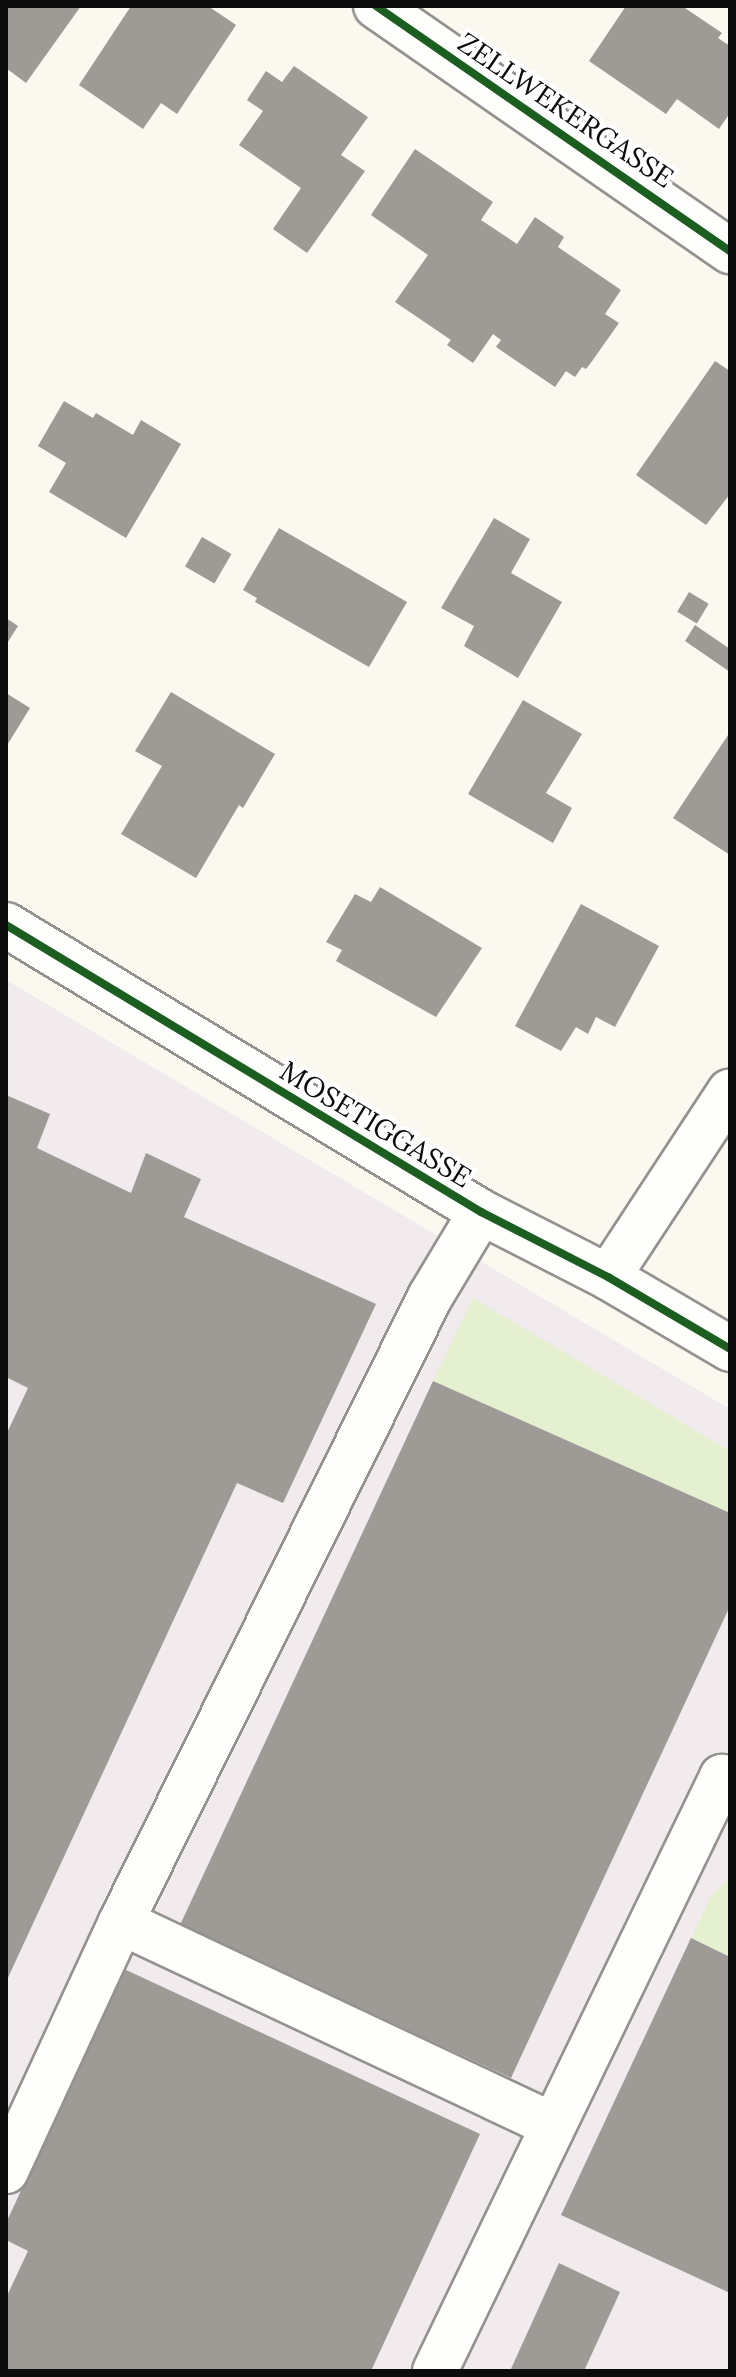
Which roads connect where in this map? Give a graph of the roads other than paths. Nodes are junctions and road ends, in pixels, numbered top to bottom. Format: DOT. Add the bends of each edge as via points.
graph roads {
  1 [pos="376,6"];
  2 [pos="730,251"];
  3 [pos="6,925"];
  4 [pos="730,1091"];
  5 [pos="481,1212"];
  6 [pos="608,1277"];
  7 [pos="730,1349"];
  8 [pos="730,1780"];
  9 [pos="121,1922"];
  10 [pos="553,2125"];
  11 [pos="6,2171"];
  12 [pos="435,2371"];
  1 -- 2 [label="street, ZELLWEKERGASSE"];
  3 -- 5 [label="street, MOSETIGGASSE"];
  4 -- 6 [label="street"];
  5 -- 6 [label="street, MOSETIGGASSE"];
  5 -- 9 [label="street" via="430,1297"];
  6 -- 7 [label="street, MOSETIGGASSE"];
  8 -- 10 [label="street" via="722,1777"];
  9 -- 10 [label="street"];
  9 -- 11 [label="street"];
  10 -- 12 [label="street"];
}
